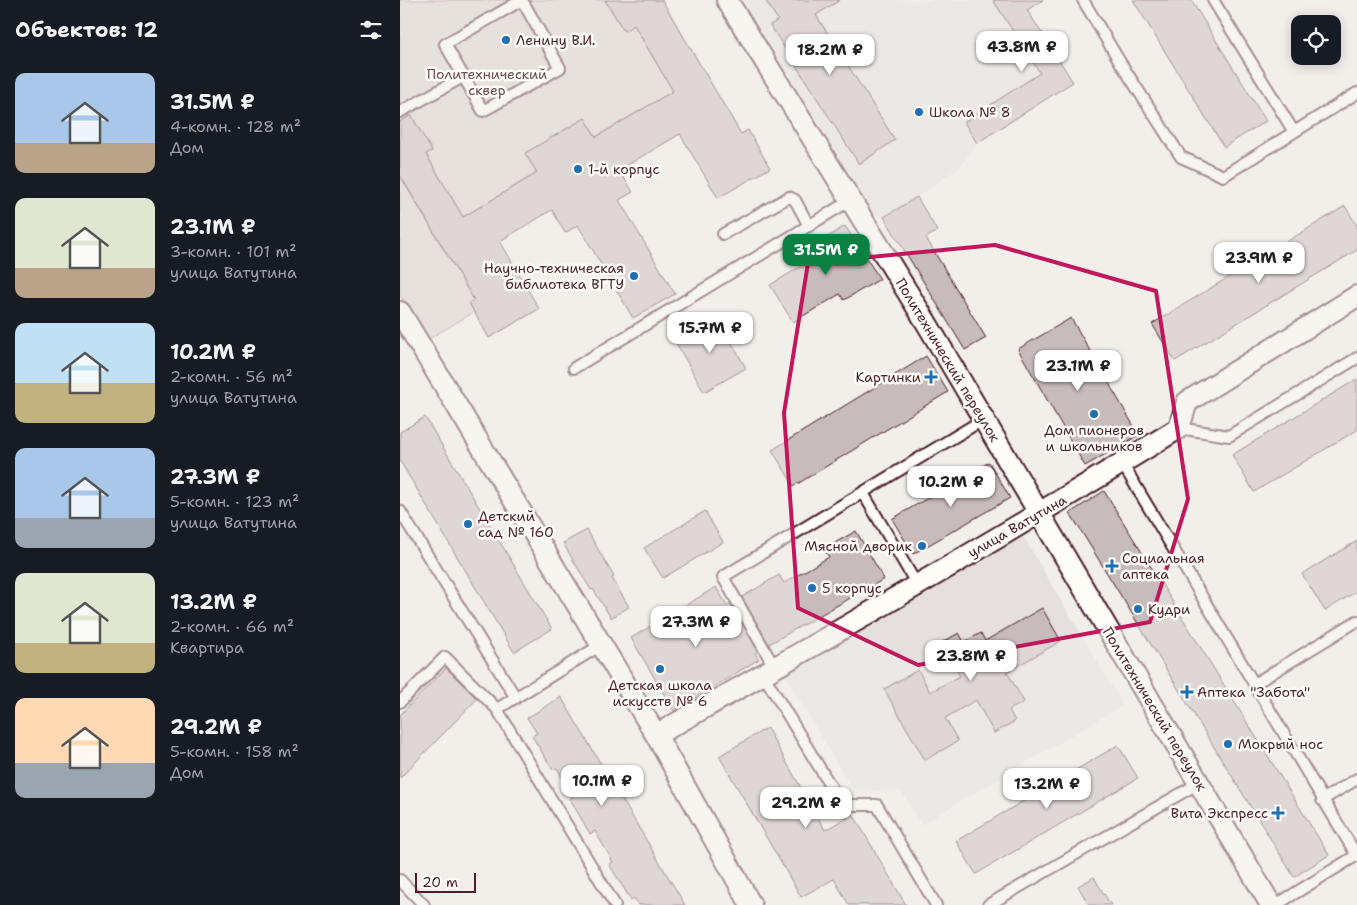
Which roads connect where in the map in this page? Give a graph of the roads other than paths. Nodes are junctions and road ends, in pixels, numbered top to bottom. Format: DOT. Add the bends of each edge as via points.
graph roads {
  1 [pos="728,0"];
  2 [pos="1082,0"];
  3 [pos="1213,0"];
  4 [pos="464,77"];
  5 [pos="1357,93"];
  6 [pos="400,112"];
  7 [pos="1294,132"];
  8 [pos="851,200"];
  9 [pos="809,226"];
  10 [pos="723,234"];
  11 [pos="1357,296"];
  12 [pos="400,312"];
  13 [pos="1357,358"];
  14 [pos="574,368"];
  15 [pos="984,419"];
  16 [pos="1179,428"];
  17 [pos="1122,463"];
  18 [pos="863,494"];
  19 [pos="400,511"];
  20 [pos="1040,513"];
  21 [pos="917,585"];
  22 [pos="1357,621"];
  23 [pos="601,646"];
  24 [pos="769,671"];
  25 [pos="1254,684"];
  26 [pos="516,698"];
  27 [pos="400,702"];
  28 [pos="497,709"];
  29 [pos="656,735"];
  30 [pos="1357,779"];
  31 [pos="1199,783"];
  32 [pos="1322,800"];
  33 [pos="1357,856"];
  34 [pos="400,880"];
  35 [pos="424,905"];
  36 [pos="615,905"];
  37 [pos="751,905"];
  38 [pos="936,905"];
  39 [pos="988,905"];
  40 [pos="1271,905"];
  41 [pos="1276,905"];
  1 -- 8 [label="street, Политехнический переулок"];
  2 -- 7 [label="lane" via="1181,157 1223,176"];
  3 -- 7 [label="lane"];
  4 -- 4 [label="lane" via="445,44 522,0 560,68 483,111"];
  4 -- 6 [label="lane"];
  5 -- 7 [label="lane"];
  8 -- 9 [label="lane"];
  8 -- 15 [label="street, Политехнический переулок"];
  9 -- 10 [label="lane" via="795,200 789,197"];
  9 -- 14 [label="lane"];
  11 -- 16 [label="street" via="1187,402"];
  12 -- 23 [label="street"];
  13 -- 16 [label="lane" via="1229,436"];
  15 -- 18 [label="lane"];
  15 -- 20 [label="street, Политехнический переулок"];
  16 -- 17 [label="street, улица Ватутина"];
  17 -- 20 [label="street, улица Ватутина"];
  17 -- 25 [label="lane"];
  18 -- 21 [label="lane"];
  18 -- 24 [label="lane" via="723,577"];
  19 -- 26 [label="lane"];
  20 -- 21 [label="street, улица Ватутина"];
  20 -- 31 [label="street, Политехнический переулок"];
  21 -- 24 [label="street, улица Ватутина"];
  22 -- 25 [label="lane"];
  23 -- 26 [label="lane"];
  23 -- 29 [label="street"];
  24 -- 29 [label="street, улица Ватутина"];
  24 -- 38 [label="lane" via="842,805 877,805"];
  25 -- 32 [label="lane"];
  26 -- 28 [label="lane"];
  27 -- 28 [label="lane" via="445,658"];
  28 -- 36 [label="lane"];
  29 -- 37 [label="street"];
  30 -- 32 [label="lane"];
  31 -- 39 [label="lane"];
  31 -- 40 [label="street, Политехнический переулок"];
  32 -- 33 [label="lane"];
  33 -- 41 [label="lane"];
  34 -- 35 [label="lane"];
}
